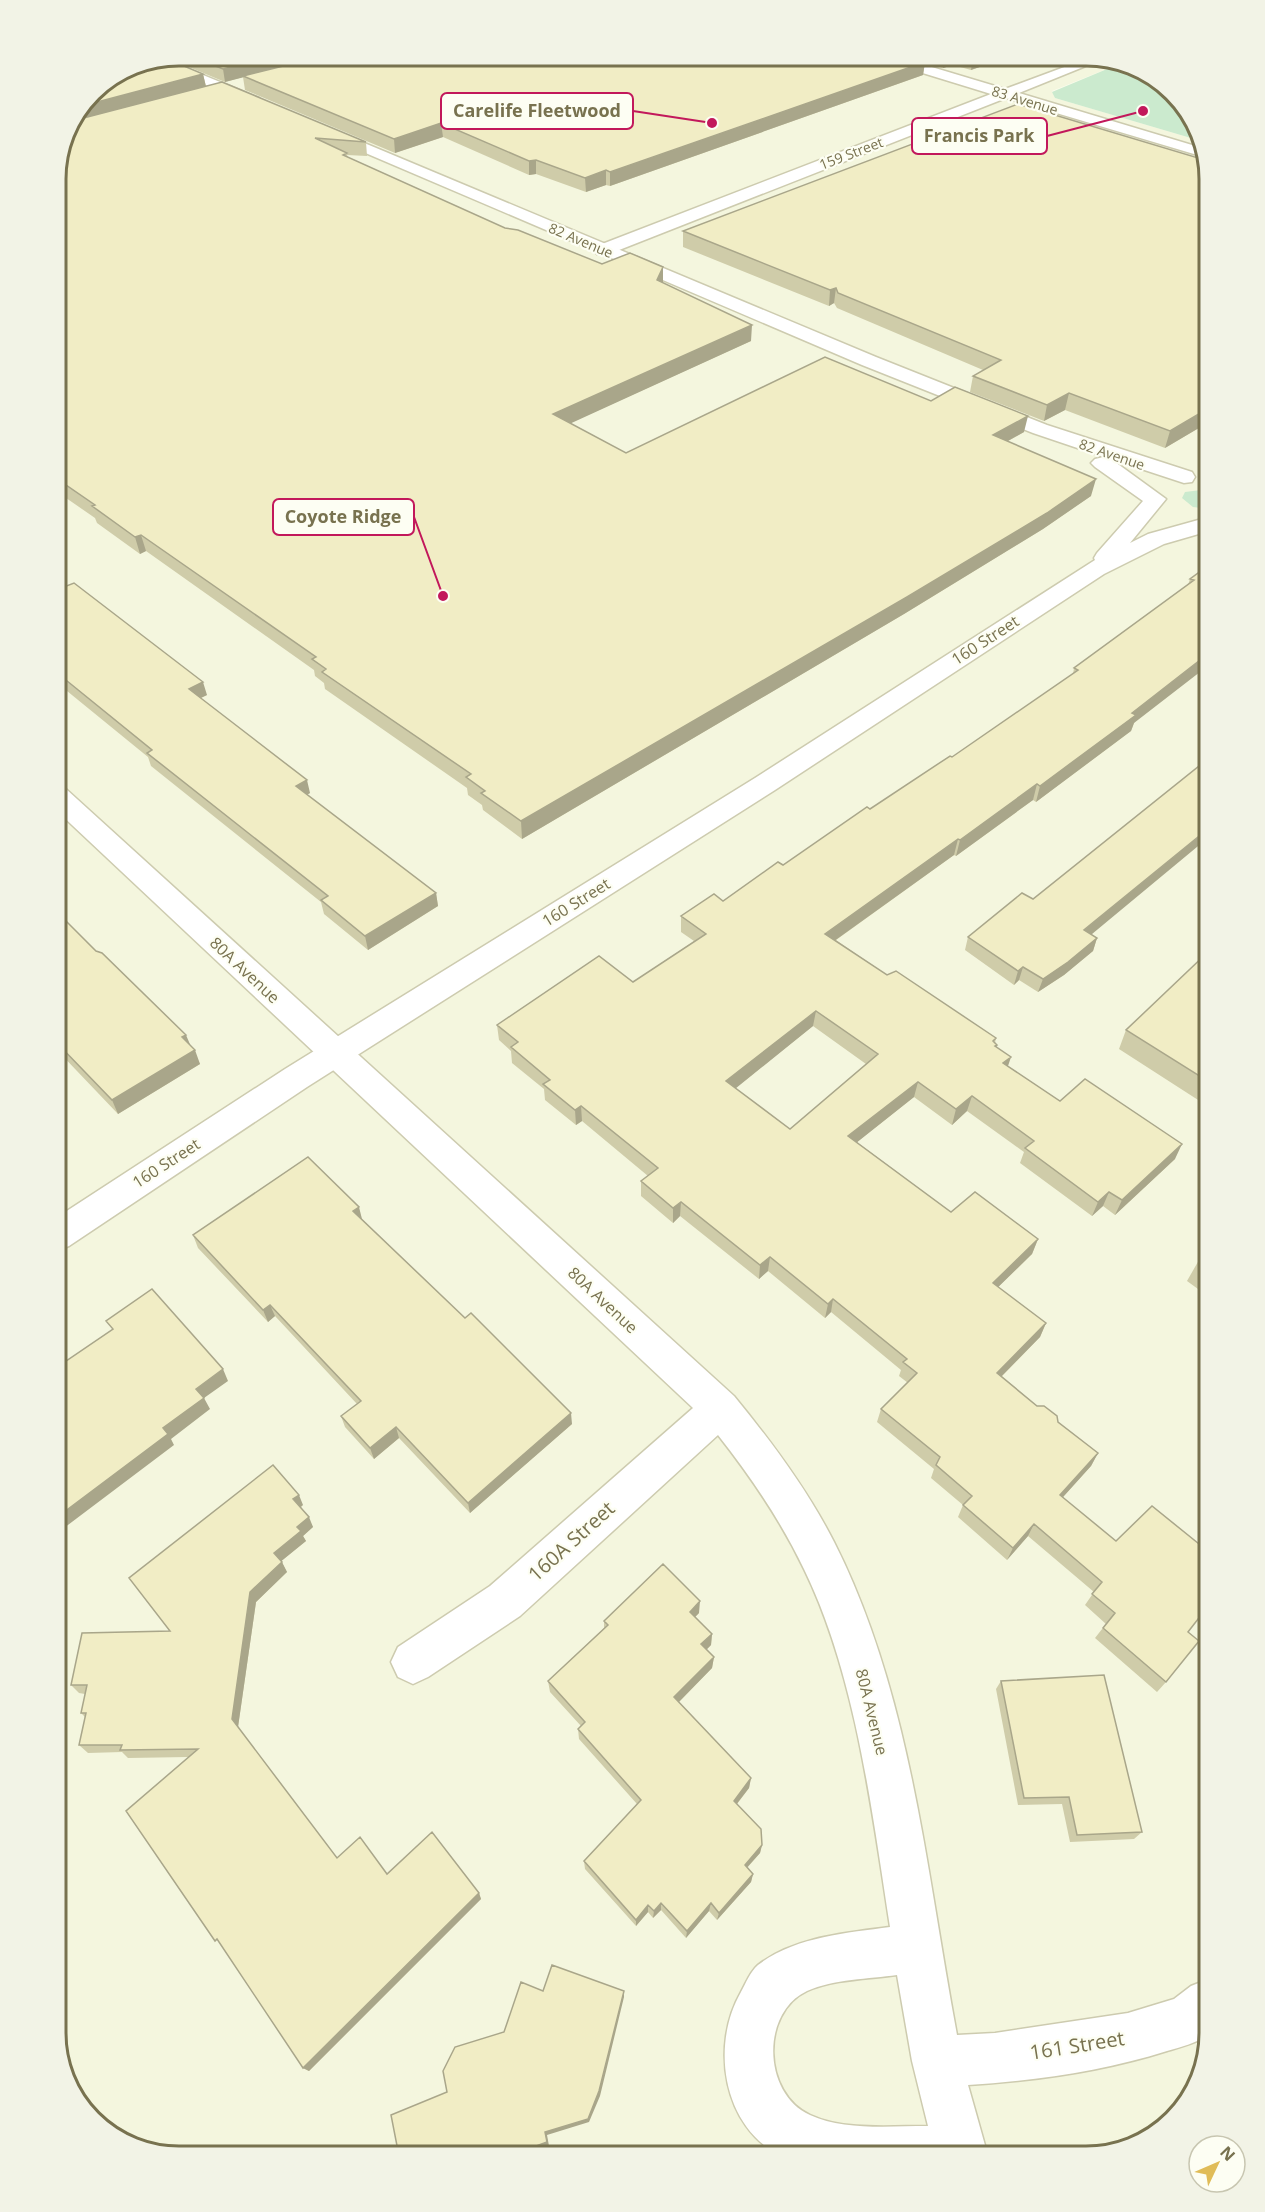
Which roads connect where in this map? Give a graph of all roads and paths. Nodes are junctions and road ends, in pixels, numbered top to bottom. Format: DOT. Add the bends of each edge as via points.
graph roads {
  1 [pos="914,66"];
  2 [pos="1075,66"];
  3 [pos="171,67"];
  4 [pos="246,83"];
  5 [pos="223,89"];
  6 [pos="201,94"];
  7 [pos="1003,94"];
  8 [pos="266,106"];
  9 [pos="309,124"];
  10 [pos="1195,151"];
  11 [pos="603,250"];
  12 [pos="1040,429"];
  13 [pos="1193,475"];
  14 [pos="1155,499"];
  15 [pos="1199,521"];
  16 [pos="1199,526"];
  17 [pos="1096,568"];
  18 [pos="66,804"];
  19 [pos="336,1053"];
  20 [pos="66,1229"];
  21 [pos="720,1408"];
  22 [pos="413,1662"];
  23 [pos="918,1948"];
  24 [pos="1199,2011"];
  25 [pos="937,2061"];
  26 [pos="832,2146"];
  27 [pos="960,2146"];
  1 -- 7 [label="street, 83 Avenue"];
  2 -- 7 [label="street, 159 Street"];
  3 -- 5 [label="street"];
  4 -- 5 [label="street"];
  5 -- 6 [label="street"];
  5 -- 8 [label="street"];
  7 -- 10 [label="street, 83 Avenue"];
  7 -- 11 [label="street, 159 Street"];
  9 -- 11 [label="street, 82 Avenue"];
  11 -- 12 [label="street, 82 Avenue"];
  12 -- 13 [label="street, 82 Avenue"];
  12 -- 14 [label="street, 82 Avenue" via="1123,476"];
  13 -- 14 [label="street, 160 Street" via="1163,482 1156,487"];
  14 -- 15 [label="street, 82 Avenue" via="1172,514"];
  14 -- 17 [label="street, 160 Street"];
  16 -- 17 [label="street, 160 Street" via="1156,539"];
  17 -- 19 [label="street, 160 Street" via="765,784"];
  18 -- 19 [label="street, 80A Avenue"];
  19 -- 20 [label="street, 160 Street"];
  19 -- 21 [label="street, 80A Avenue"];
  21 -- 22 [label="street, 160A Street" via="505,1601"];
  21 -- 23 [label="street, 80A Avenue" via="797,1514 829,1577 855,1643 892,1794"];
  23 -- 25 [label="street, 80A Avenue"];
  23 -- 26 [label="street, 80A Avenue" via="805,1966 776,1983 751,2022 749,2072 758,2096 778,2125 806,2141"];
  24 -- 25 [label="street, 161 Street" via="1187,2020 1128,2038 995,2058"];
  25 -- 27 [label="street, 80A Avenue"];
}
